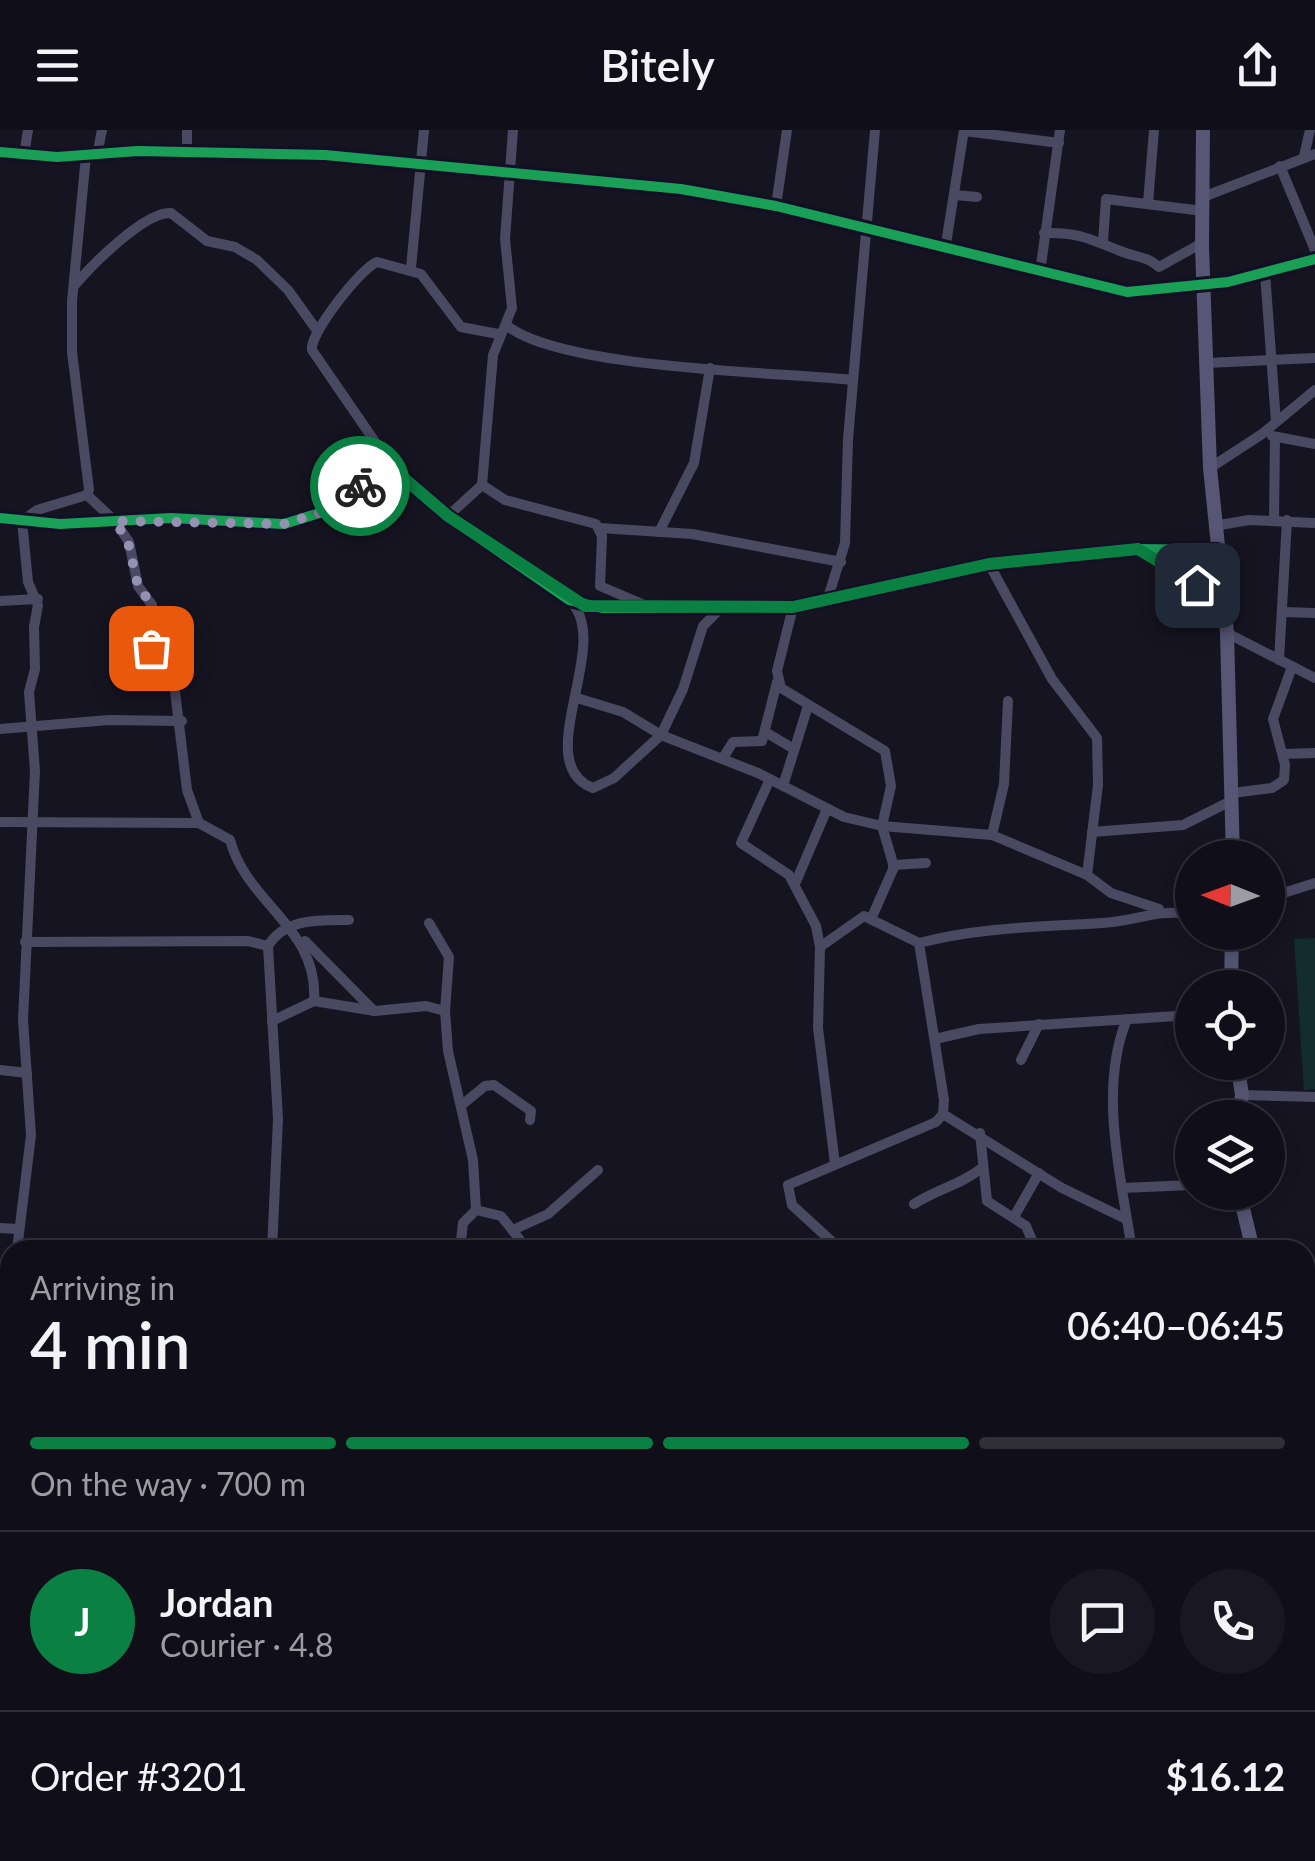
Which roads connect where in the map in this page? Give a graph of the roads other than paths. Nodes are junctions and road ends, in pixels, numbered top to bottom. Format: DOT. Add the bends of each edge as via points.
graph roads {
  1 [pos="28,130"];
  2 [pos="102,130"];
  3 [pos="187,130"];
  4 [pos="424,130"];
  5 [pos="512,130"];
  6 [pos="787,130"];
  7 [pos="875,130"];
  8 [pos="964,130"];
  9 [pos="1154,130"];
  10 [pos="1203,130"];
  11 [pos="1310,130"];
  12 [pos="1059,136"];
  13 [pos="0,152"];
  14 [pos="187,152"];
  15 [pos="24,155"];
  16 [pos="91,155"];
  17 [pos="1309,155"];
  18 [pos="422,163"];
  19 [pos="1280,166"];
  20 [pos="511,172"];
  21 [pos="955,194"];
  22 [pos="976,197"];
  23 [pos="1148,203"];
  24 [pos="1203,204"];
  25 [pos="776,206"];
  26 [pos="864,227"];
  27 [pos="1044,233"];
  28 [pos="1103,241"];
  29 [pos="1202,243"];
  30 [pos="945,250"];
  31 [pos="1315,250"];
  32 [pos="1315,259"];
  33 [pos="411,268"];
  34 [pos="1040,272"];
  35 [pos="1265,273"];
  36 [pos="1205,286"];
  37 [pos="74,287"];
  38 [pos="316,329"];
  39 [pos="502,330"];
  40 [pos="1315,358"];
  41 [pos="1272,360"];
  42 [pos="1208,363"];
  43 [pos="710,368"];
  44 [pos="853,380"];
  45 [pos="1315,390"];
  46 [pos="1276,422"];
  47 [pos="1262,434"];
  48 [pos="1275,437"];
  49 [pos="1315,444"];
  50 [pos="392,468"];
  51 [pos="1210,468"];
  52 [pos="482,485"];
  53 [pos="86,495"];
  54 [pos="98,505"];
  55 [pos="448,516"];
  56 [pos="0,518"];
  57 [pos="1274,520"];
  58 [pos="1287,520"];
  59 [pos="22,521"];
  60 [pos="115,521"];
  61 [pos="101,522"];
  62 [pos="1315,523"];
  63 [pos="1214,526"];
  64 [pos="600,528"];
  65 [pos="659,532"];
  66 [pos="1138,549"];
  67 [pos="1216,550"];
  68 [pos="840,562"];
  69 [pos="989,564"];
  70 [pos="38,599"];
  71 [pos="570,600"];
  72 [pos="1221,600"];
  73 [pos="0,601"];
  74 [pos="827,601"];
  75 [pos="650,607"];
  76 [pos="793,607"];
  77 [pos="719,610"];
  78 [pos="1283,612"];
  79 [pos="1315,612"];
  80 [pos="1226,633"];
  81 [pos="1279,660"];
  82 [pos="1292,667"];
  83 [pos="1315,678"];
  84 [pos="777,681"];
  85 [pos="577,698"];
  86 [pos="1008,701"];
  87 [pos="808,706"];
  88 [pos="182,722"];
  89 [pos="30,724"];
  90 [pos="0,728"];
  91 [pos="767,733"];
  92 [pos="661,736"];
  93 [pos="794,749"];
  94 [pos="1315,753"];
  95 [pos="1283,754"];
  96 [pos="723,758"];
  97 [pos="770,779"];
  98 [pos="783,786"];
  99 [pos="1231,797"];
  100 [pos="827,809"];
  101 [pos="0,822"];
  102 [pos="31,822"];
  103 [pos="199,824"];
  104 [pos="882,826"];
  105 [pos="1092,832"];
  106 [pos="992,835"];
  107 [pos="1233,840"];
  108 [pos="926,863"];
  109 [pos="894,865"];
  110 [pos="1087,875"];
  111 [pos="1315,883"];
  112 [pos="795,884"];
  113 [pos="1285,893"];
  114 [pos="1159,910"];
  115 [pos="1175,911"];
  116 [pos="872,917"];
  117 [pos="314,920"];
  118 [pos="349,920"];
  119 [pos="429,923"];
  120 [pos="292,925"];
  121 [pos="25,942"];
  122 [pos="305,943"];
  123 [pos="918,943"];
  124 [pos="268,946"];
  125 [pos="820,947"];
  126 [pos="314,1001"];
  127 [pos="445,1010"];
  128 [pos="375,1011"];
  129 [pos="1175,1016"];
  130 [pos="1127,1019"];
  131 [pos="272,1021"];
  132 [pos="1039,1024"];
  133 [pos="935,1039"];
  134 [pos="1021,1060"];
  135 [pos="0,1070"];
  136 [pos="26,1073"];
  137 [pos="1240,1080"];
  138 [pos="1242,1095"];
  139 [pos="1315,1097"];
  140 [pos="1241,1100"];
  141 [pos="464,1104"];
  142 [pos="943,1114"];
  143 [pos="530,1120"];
  144 [pos="980,1133"];
  145 [pos="835,1164"];
  146 [pos="983,1167"];
  147 [pos="598,1170"];
  148 [pos="1039,1173"];
  149 [pos="1175,1186"];
  150 [pos="1122,1188"];
  151 [pos="914,1204"];
  152 [pos="476,1210"];
  153 [pos="1243,1210"];
  154 [pos="1015,1215"];
  155 [pos="1126,1218"];
  156 [pos="0,1228"];
  157 [pos="515,1229"];
  158 [pos="18,1230"];
  159 [pos="18,1240"];
  160 [pos="272,1240"];
  161 [pos="461,1240"];
  162 [pos="522,1240"];
  163 [pos="829,1240"];
  164 [pos="1032,1240"];
  165 [pos="1130,1240"];
  166 [pos="1251,1240"];
  1 -- 15 [label="street"];
  2 -- 16 [label="street"];
  3 -- 14 [label="street"];
  4 -- 18 [label="street"];
  5 -- 20 [label="street"];
  6 -- 25 [label="street"];
  7 -- 26 [label="street"];
  8 -- 12 [label="street"];
  8 -- 21 [label="street"];
  9 -- 23 [label="street"];
  10 -- 24 [label="street"];
  11 -- 17 [label="street"];
  12 -- 27 [label="street"];
  13 -- 15 [label="street"];
  14 -- 16 [label="street"];
  14 -- 18 [label="street"];
  15 -- 16 [label="street"];
  16 -- 37 [label="street"];
  17 -- 19 [label="street"];
  18 -- 20 [label="street"];
  18 -- 33 [label="street"];
  19 -- 24 [label="street"];
  19 -- 31 [label="street"];
  20 -- 25 [label="street"];
  20 -- 39 [label="street" via="505,240 512,308"];
  21 -- 22 [label="street"];
  21 -- 30 [label="street"];
  23 -- 24 [label="street"];
  23 -- 28 [label="street" via="1106,199"];
  24 -- 29 [label="street"];
  25 -- 26 [label="street"];
  26 -- 30 [label="street"];
  26 -- 44 [label="street"];
  27 -- 28 [label="street"];
  27 -- 34 [label="street"];
  28 -- 29 [label="street" via="1159,267"];
  29 -- 36 [label="street"];
  30 -- 34 [label="street"];
  32 -- 35 [label="street"];
  33 -- 38 [label="street" via="370,264"];
  33 -- 39 [label="street" via="461,327"];
  34 -- 36 [label="street" via="1127,292"];
  35 -- 36 [label="street"];
  35 -- 41 [label="street"];
  36 -- 42 [label="street"];
  37 -- 38 [label="street" via="96,260 155,215 171,214 207,241 257,260"];
  37 -- 53 [label="street" via="73,380"];
  38 -- 50 [label="street" via="312,350"];
  39 -- 43 [label="street" via="547,345"];
  39 -- 52 [label="street" via="488,398"];
  40 -- 41 [label="street"];
  41 -- 42 [label="street"];
  41 -- 46 [label="street"];
  42 -- 51 [label="street"];
  43 -- 44 [label="street"];
  43 -- 65 [label="street" via="694,462"];
  44 -- 68 [label="street"];
  45 -- 46 [label="street"];
  46 -- 47 [label="street"];
  47 -- 48 [label="street"];
  47 -- 51 [label="street"];
  48 -- 49 [label="street"];
  48 -- 57 [label="street"];
  50 -- 55 [label="street"];
  50 -- 60 [label="street" via="378,470 329,510 284,524"];
  51 -- 63 [label="street"];
  52 -- 55 [label="street"];
  52 -- 64 [label="street" via="505,500"];
  53 -- 54 [label="street"];
  53 -- 59 [label="street"];
  54 -- 60 [label="street"];
  54 -- 61 [label="street"];
  55 -- 71 [label="street"];
  56 -- 59 [label="street"];
  57 -- 58 [label="street"];
  57 -- 63 [label="street"];
  58 -- 62 [label="street"];
  58 -- 78 [label="street"];
  59 -- 61 [label="street"];
  59 -- 70 [label="street" via="28,582"];
  60 -- 61 [label="street"];
  60 -- 88 [label="street" via="128,542 138,586 151,602 152,653 170,667"];
  63 -- 67 [label="street"];
  64 -- 65 [label="street"];
  64 -- 75 [label="street" via="600,586"];
  65 -- 68 [label="street"];
  66 -- 67 [label="street"];
  66 -- 69 [label="street"];
  66 -- 72 [label="street"];
  67 -- 72 [label="street"];
  68 -- 74 [label="street"];
  69 -- 74 [label="street"];
  69 -- 105 [label="street" via="1052,679 1097,738"];
  70 -- 73 [label="street"];
  70 -- 89 [label="street"];
  71 -- 75 [label="street" via="602,608"];
  71 -- 85 [label="street" via="584,622"];
  72 -- 80 [label="street"];
  74 -- 76 [label="street"];
  75 -- 77 [label="street"];
  76 -- 77 [label="street"];
  76 -- 84 [label="street"];
  77 -- 92 [label="street" via="703,626"];
  78 -- 79 [label="street"];
  78 -- 81 [label="street"];
  80 -- 81 [label="street"];
  80 -- 99 [label="street"];
  81 -- 82 [label="street"];
  82 -- 83 [label="street"];
  82 -- 95 [label="street" via="1273,719"];
  84 -- 87 [label="street"];
  84 -- 91 [label="street"];
  85 -- 92 [label="street" via="623,712"];
  85 -- 92 [label="street" via="566,748 585,785 604,785"];
  86 -- 106 [label="street" via="1004,784"];
  87 -- 93 [label="street"];
  87 -- 104 [label="street" via="885,751 891,786"];
  88 -- 89 [label="street"];
  88 -- 103 [label="street" via="188,790"];
  89 -- 90 [label="street"];
  89 -- 102 [label="street"];
  91 -- 93 [label="street"];
  91 -- 96 [label="street" via="758,744 733,742"];
  92 -- 96 [label="street"];
  93 -- 98 [label="street"];
  94 -- 95 [label="street"];
  95 -- 99 [label="street" via="1284,780"];
  96 -- 97 [label="street"];
  97 -- 98 [label="street"];
  97 -- 112 [label="street" via="741,843"];
  98 -- 100 [label="street"];
  99 -- 105 [label="street" via="1183,825"];
  99 -- 107 [label="street"];
  100 -- 104 [label="street"];
  100 -- 112 [label="street"];
  101 -- 102 [label="street"];
  102 -- 103 [label="street"];
  102 -- 121 [label="street"];
  103 -- 120 [label="street" via="228,837 246,882"];
  104 -- 106 [label="street"];
  104 -- 109 [label="street"];
  105 -- 110 [label="street"];
  106 -- 110 [label="street"];
  108 -- 109 [label="street"];
  109 -- 116 [label="street"];
  110 -- 114 [label="street" via="1112,893"];
  111 -- 113 [label="street"];
  112 -- 125 [label="street"];
  114 -- 115 [label="street"];
  114 -- 123 [label="street" via="1106,923 994,929"];
  116 -- 123 [label="street"];
  116 -- 125 [label="street" via="856,918"];
  117 -- 118 [label="street"];
  117 -- 120 [label="street"];
  117 -- 122 [label="street"];
  119 -- 127 [label="street" via="449,956"];
  120 -- 122 [label="street"];
  120 -- 124 [label="street"];
  121 -- 124 [label="street"];
  121 -- 136 [label="street"];
  122 -- 126 [label="street"];
  122 -- 128 [label="street"];
  123 -- 133 [label="street"];
  124 -- 131 [label="street"];
  125 -- 145 [label="street" via="818,1028"];
  126 -- 128 [label="street"];
  126 -- 131 [label="street"];
  127 -- 128 [label="street"];
  127 -- 141 [label="street" via="450,1062"];
  129 -- 130 [label="street"];
  130 -- 132 [label="street"];
  130 -- 150 [label="street" via="1115,1052"];
  131 -- 160 [label="street" via="278,1119"];
  132 -- 133 [label="street"];
  132 -- 134 [label="street"];
  133 -- 142 [label="street"];
  135 -- 136 [label="street"];
  136 -- 158 [label="street" via="31,1135"];
  137 -- 138 [label="street"];
  138 -- 139 [label="street"];
  138 -- 140 [label="street"];
  141 -- 143 [label="street" via="494,1086 531,1110"];
  141 -- 152 [label="street"];
  142 -- 144 [label="street"];
  142 -- 145 [label="street"];
  144 -- 146 [label="street"];
  144 -- 148 [label="street"];
  145 -- 163 [label="street" via="786,1190"];
  146 -- 151 [label="street" via="962,1184"];
  146 -- 154 [label="street" via="987,1201"];
  147 -- 157 [label="street" via="548,1214"];
  148 -- 154 [label="street"];
  148 -- 155 [label="street"];
  149 -- 150 [label="street"];
  150 -- 155 [label="street"];
  152 -- 157 [label="street" via="501,1216"];
  152 -- 161 [label="street" via="463,1222"];
  153 -- 166 [label="street"];
  154 -- 164 [label="street"];
  155 -- 165 [label="street"];
  156 -- 158 [label="street"];
  157 -- 162 [label="street"];
  158 -- 159 [label="street"];
}
